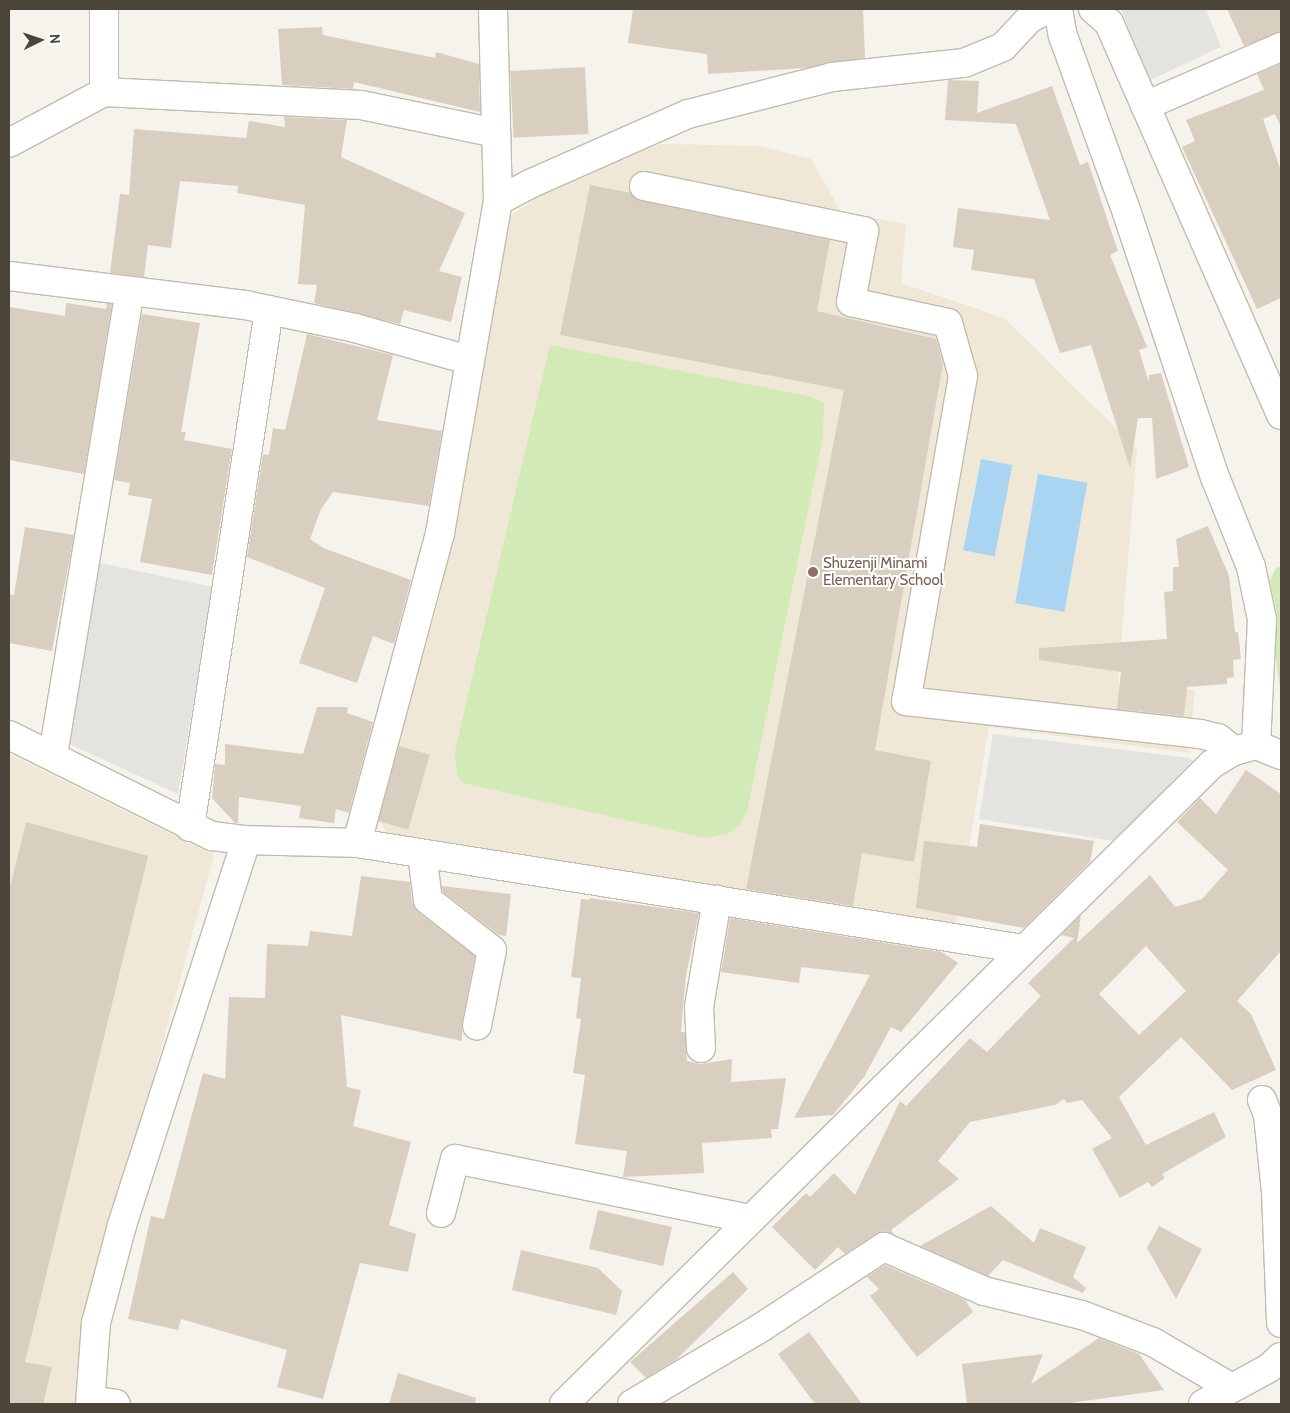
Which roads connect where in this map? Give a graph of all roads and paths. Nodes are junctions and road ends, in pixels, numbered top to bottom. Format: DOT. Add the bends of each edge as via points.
graph roads {
  1 [pos="104,9"];
  2 [pos="492,9"];
  3 [pos="1048,9"];
  4 [pos="1058,9"];
  5 [pos="1092,9"];
  6 [pos="1281,47"];
  7 [pos="104,92"];
  8 [pos="1146,106"];
  9 [pos="496,133"];
  10 [pos="9,143"];
  11 [pos="644,186"];
  12 [pos="498,201"];
  13 [pos="9,276"];
  14 [pos="130,291"];
  15 [pos="269,310"];
  16 [pos="469,360"];
  17 [pos="1281,415"];
  18 [pos="9,735"];
  19 [pos="1245,748"];
  20 [pos="53,755"];
  21 [pos="1281,756"];
  22 [pos="190,826"];
  23 [pos="246,840"];
  24 [pos="357,843"];
  25 [pos="422,854"];
  26 [pos="717,900"];
  27 [pos="1023,949"];
  28 [pos="477,1026"];
  29 [pos="701,1048"];
  30 [pos="1262,1100"];
  31 [pos="441,1213"];
  32 [pos="751,1219"];
  33 [pos="1281,1323"];
  34 [pos="1281,1357"];
  35 [pos="1230,1387"];
  36 [pos="99,1403"];
  37 [pos="564,1404"];
  38 [pos="632,1404"];
  39 [pos="1203,1404"];
  1 -- 7 [label="street"];
  2 -- 9 [label="street"];
  3 -- 12 [label="street" via="1029,18 1003,47 964,63 832,77 688,114"];
  4 -- 19 [label="street" via="1063,36 1140,249 1215,477 1251,567 1262,619"];
  5 -- 8 [label="street" via="1109,23"];
  6 -- 8 [label="street"];
  7 -- 9 [label="street" via="361,105"];
  7 -- 10 [label="street"];
  8 -- 17 [label="street"];
  9 -- 12 [label="street"];
  11 -- 19 [label="street" via="864,232 850,302 948,323 963,376 906,701 1200,734"];
  12 -- 16 [label="street"];
  13 -- 14 [label="street"];
  14 -- 15 [label="street"];
  14 -- 20 [label="street"];
  15 -- 16 [label="street" via="355,328"];
  15 -- 22 [label="street"];
  16 -- 24 [label="street" via="440,533"];
  18 -- 20 [label="street"];
  19 -- 21 [label="street"];
  19 -- 27 [label="street" via="1212,764"];
  20 -- 22 [label="street"];
  22 -- 23 [label="street" via="212,836"];
  23 -- 24 [label="street"];
  23 -- 36 [label="street" via="122,1225 96,1323"];
  24 -- 25 [label="street"];
  25 -- 26 [label="street"];
  25 -- 28 [label="street" via="428,900 492,950"];
  26 -- 27 [label="street"];
  26 -- 29 [label="street" via="700,1007"];
  27 -- 32 [label="street"];
  30 -- 33 [label="street" via="1268,1115 1276,1192"];
  31 -- 32 [label="street" via="455,1159"];
  32 -- 37 [label="street"];
  34 -- 35 [label="street" via="1269,1368"];
  35 -- 38 [label="street" via="1153,1342 1082,1314 984,1291 884,1247 762,1327"];
  35 -- 39 [label="street"];
}
